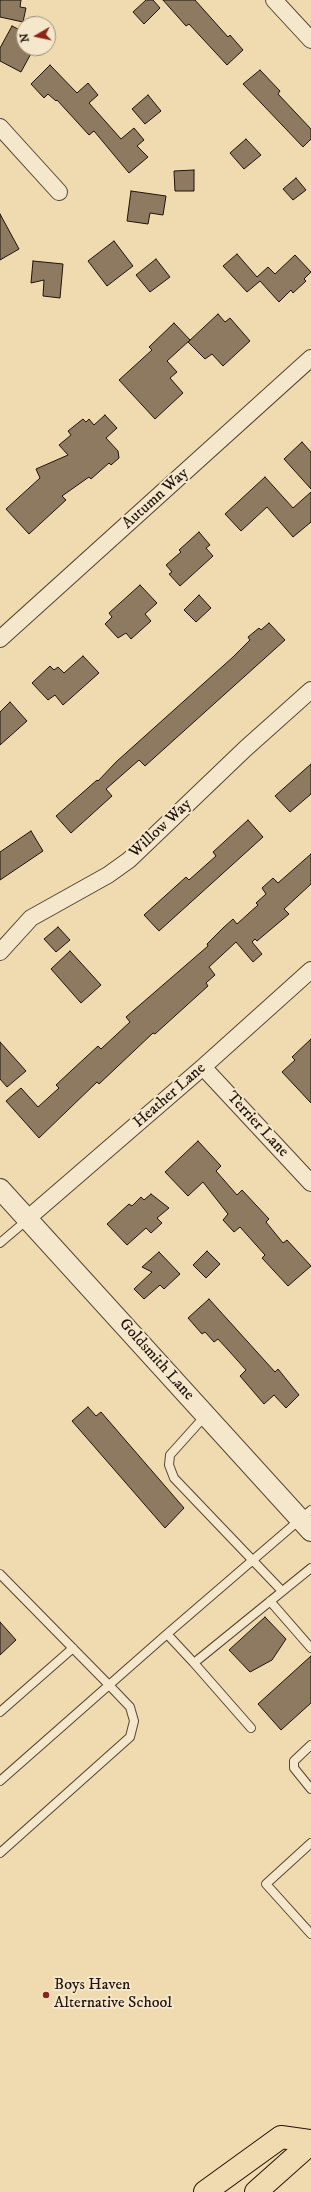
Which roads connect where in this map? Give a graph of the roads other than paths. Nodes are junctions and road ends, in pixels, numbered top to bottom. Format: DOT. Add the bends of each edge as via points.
graph roads {
  1 [pos="274,0"];
  2 [pos="311,40"];
  3 [pos="0,127"];
  4 [pos="59,192"];
  5 [pos="311,358"];
  6 [pos="0,639"];
  7 [pos="311,690"];
  8 [pos="0,952"];
  9 [pos="311,970"];
  10 [pos="203,1067"];
  11 [pos="311,1183"];
  12 [pos="0,1189"];
  13 [pos="28,1219"];
  14 [pos="0,1243"];
  15 [pos="206,1415"];
  16 [pos="308,1520"];
  17 [pos="253,1560"];
  18 [pos="311,1568"];
  19 [pos="0,1574"];
  20 [pos="282,1592"];
  21 [pos="270,1601"];
  22 [pos="167,1634"];
  23 [pos="73,1648"];
  24 [pos="311,1648"];
  25 [pos="194,1663"];
  26 [pos="109,1685"];
  27 [pos="0,1712"];
  28 [pos="251,1728"];
  29 [pos="311,1745"];
  30 [pos="0,1781"];
  31 [pos="311,1789"];
  32 [pos="311,1843"];
  33 [pos="0,1853"];
  34 [pos="311,1934"];
  35 [pos="311,2142"];
  36 [pos="205,2192"];
  37 [pos="256,2192"];
  1 -- 2 [label="street"];
  3 -- 4 [label="street"];
  5 -- 6 [label="street, Autumn Way"];
  7 -- 8 [label="street, Willow Way" via="128,860 108,875 31,918"];
  9 -- 10 [label="street, Heather Lane"];
  10 -- 11 [label="street, Terrier Lane"];
  10 -- 13 [label="street, Heather Lane"];
  12 -- 13 [label="street, Goldsmith Lane"];
  13 -- 14 [label="lane"];
  13 -- 15 [label="street, Goldsmith Lane"];
  15 -- 16 [label="street, Goldsmith Lane"];
  15 -- 17 [label="lane" via="175,1447 170,1455 169,1465 174,1478"];
  16 -- 17 [label="lane"];
  17 -- 20 [label="lane"];
  17 -- 22 [label="lane"];
  18 -- 20 [label="lane"];
  19 -- 23 [label="lane"];
  20 -- 21 [label="lane"];
  21 -- 24 [label="lane"];
  21 -- 25 [label="lane"];
  22 -- 25 [label="lane"];
  22 -- 26 [label="lane"];
  23 -- 26 [label="lane"];
  23 -- 27 [label="lane"];
  25 -- 28 [label="lane"];
  26 -- 30 [label="lane"];
  26 -- 33 [label="lane" via="130,1707 134,1721 130,1737"];
  29 -- 31 [label="lane" via="294,1761 294,1768"];
  32 -- 34 [label="lane" via="266,1884"];
  35 -- 36 [label="main road" via="281,2137"];
  35 -- 37 [label="main road"];
}
